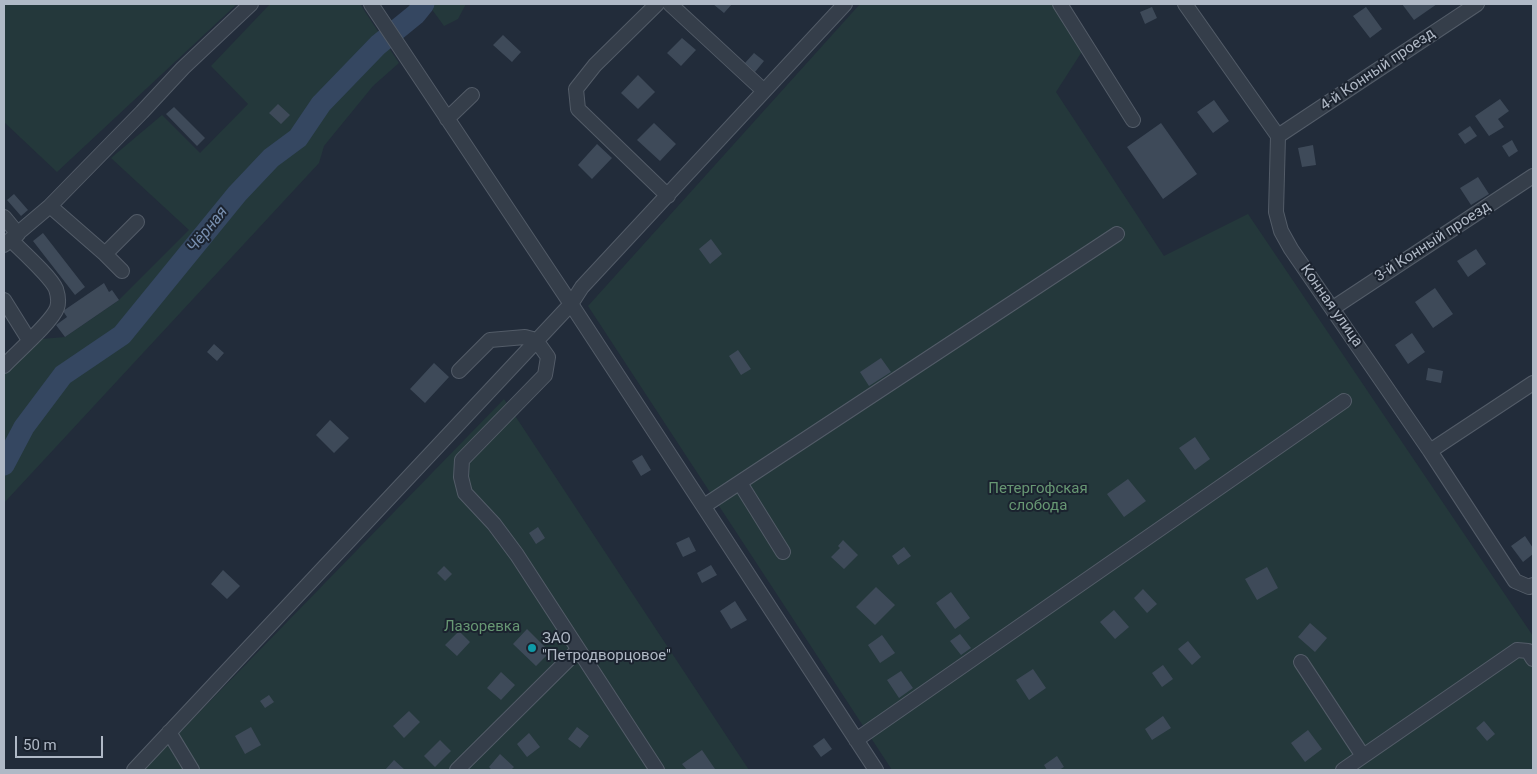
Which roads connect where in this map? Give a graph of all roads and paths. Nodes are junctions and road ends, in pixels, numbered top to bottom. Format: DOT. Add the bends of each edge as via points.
graph roads {
  1 [pos="252,4"];
  2 [pos="371,4"];
  3 [pos="657,4"];
  4 [pos="670,4"];
  5 [pos="845,4"];
  6 [pos="1060,4"];
  7 [pos="1185,4"];
  8 [pos="1477,4"];
  9 [pos="764,91"];
  10 [pos="472,95"];
  11 [pos="447,119"];
  12 [pos="1133,120"];
  13 [pos="1278,136"];
  14 [pos="1533,176"];
  15 [pos="668,196"];
  16 [pos="50,206"];
  17 [pos="4,216"];
  18 [pos="137,222"];
  19 [pos="1117,234"];
  20 [pos="11,240"];
  21 [pos="105,254"];
  22 [pos="122,271"];
  23 [pos="4,300"];
  24 [pos="571,304"];
  25 [pos="1333,308"];
  26 [pos="30,340"];
  27 [pos="536,340"];
  28 [pos="4,366"];
  29 [pos="459,371"];
  30 [pos="1533,383"];
  31 [pos="1344,401"];
  32 [pos="1430,451"];
  33 [pos="740,483"];
  34 [pos="704,506"];
  35 [pos="782,552"];
  36 [pos="1531,586"];
  37 [pos="578,650"];
  38 [pos="1533,659"];
  39 [pos="1301,662"];
  40 [pos="169,732"];
  41 [pos="856,740"];
  42 [pos="1362,756"];
  43 [pos="134,770"];
  44 [pos="192,770"];
  45 [pos="457,770"];
  46 [pos="656,770"];
  47 [pos="876,770"];
  48 [pos="1343,770"];
  1 -- 16 [label="street" via="183,68"];
  2 -- 11 [label="street"];
  3 -- 15 [label="street" via="595,65 576,89 578,109"];
  4 -- 9 [label="street"];
  5 -- 9 [label="street"];
  6 -- 12 [label="street"];
  7 -- 13 [label="street"];
  8 -- 13 [label="street, 4-й Конный проезд"];
  9 -- 15 [label="street"];
  10 -- 11 [label="street"];
  11 -- 24 [label="street"];
  13 -- 25 [label="street, Конная улица" via="1276,212 1282,231"];
  14 -- 25 [label="street, 3-й Конный проезд"];
  15 -- 24 [label="street" via="582,287"];
  16 -- 20 [label="street"];
  16 -- 21 [label="street"];
  17 -- 20 [label="street"];
  18 -- 21 [label="street"];
  19 -- 33 [label="street"];
  20 -- 26 [label="street" via="52,283 58,299 56,310"];
  21 -- 22 [label="street"];
  23 -- 26 [label="street"];
  24 -- 27 [label="street"];
  24 -- 34 [label="street"];
  25 -- 32 [label="street, Конная улица"];
  26 -- 28 [label="street"];
  27 -- 29 [label="street" via="525,337 490,340"];
  27 -- 37 [label="street" via="548,358 545,375 462,460 461,477 465,493 517,555"];
  27 -- 40 [label="street"];
  30 -- 32 [label="street"];
  31 -- 41 [label="street"];
  32 -- 36 [label="street, Конная улица" via="1515,581"];
  33 -- 34 [label="street"];
  33 -- 35 [label="street"];
  34 -- 41 [label="street"];
  37 -- 45 [label="street"];
  37 -- 46 [label="street"];
  38 -- 42 [label="street" via="1528,651 1517,650"];
  39 -- 42 [label="street"];
  40 -- 43 [label="street"];
  40 -- 44 [label="street"];
  41 -- 47 [label="street"];
  42 -- 48 [label="street"];
}
